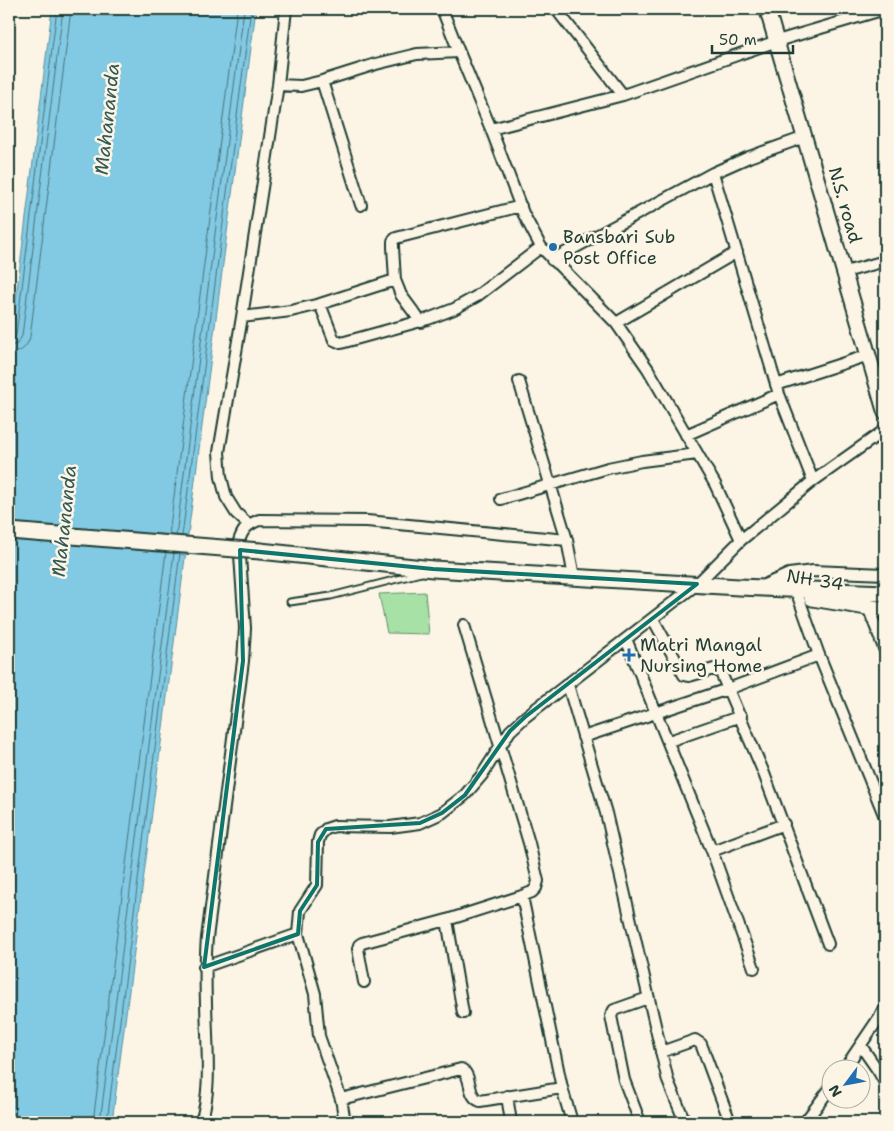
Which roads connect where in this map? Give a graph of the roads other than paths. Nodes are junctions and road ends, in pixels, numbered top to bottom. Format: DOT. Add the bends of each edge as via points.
graph roads {
  1 [pos="286,9"];
  2 [pos="442,9"];
  3 [pos="556,9"];
  4 [pos="767,9"];
  5 [pos="885,9"];
  6 [pos="777,41"];
  7 [pos="459,52"];
  8 [pos="322,81"];
  9 [pos="278,85"];
  10 [pos="622,95"];
  11 [pos="491,129"];
  12 [pos="805,137"];
  13 [pos="713,172"];
  14 [pos="361,205"];
  15 [pos="520,206"];
  16 [pos="541,248"];
  17 [pos="737,252"];
  18 [pos="552,260"];
  19 [pos="885,261"];
  20 [pos="845,272"];
  21 [pos="395,280"];
  22 [pos="320,304"];
  23 [pos="242,317"];
  24 [pos="420,322"];
  25 [pos="616,324"];
  26 [pos="869,355"];
  27 [pos="519,381"];
  28 [pos="778,390"];
  29 [pos="885,412"];
  30 [pos="885,430"];
  31 [pos="686,435"];
  32 [pos="697,454"];
  33 [pos="812,481"];
  34 [pos="550,485"];
  35 [pos="501,499"];
  36 [pos="248,524"];
  37 [pos="9,531"];
  38 [pos="567,540"];
  39 [pos="741,540"];
  40 [pos="433,569"];
  41 [pos="885,574"];
  42 [pos="574,577"];
  43 [pos="698,584"];
  44 [pos="739,587"];
  45 [pos="758,588"];
  46 [pos="885,593"];
  47 [pos="798,596"];
  48 [pos="290,602"];
  49 [pos="868,607"];
  50 [pos="885,610"];
  51 [pos="653,619"];
  52 [pos="464,625"];
  53 [pos="626,639"];
  54 [pos="885,650"];
  55 [pos="819,654"];
  56 [pos="568,685"];
  57 [pos="728,688"];
  58 [pos="657,713"];
  59 [pos="741,716"];
  60 [pos="583,737"];
  61 [pos="669,741"];
  62 [pos="500,745"];
  63 [pos="885,817"];
  64 [pos="784,824"];
  65 [pos="712,851"];
  66 [pos="522,896"];
  67 [pos="446,920"];
  68 [pos="298,934"];
  69 [pos="828,944"];
  70 [pos="204,967"];
  71 [pos="754,968"];
  72 [pos="364,982"];
  73 [pos="648,998"];
  74 [pos="885,1009"];
  75 [pos="463,1013"];
  76 [pos="861,1046"];
  77 [pos="661,1052"];
  78 [pos="852,1058"];
  79 [pos="885,1083"];
  80 [pos="562,1088"];
  81 [pos="507,1096"];
  82 [pos="342,1099"];
  83 [pos="822,1099"];
  84 [pos="201,1122"];
  85 [pos="345,1122"];
  86 [pos="511,1122"];
  87 [pos="572,1122"];
  88 [pos="640,1122"];
  89 [pos="685,1122"];
  90 [pos="730,1122"];
  91 [pos="804,1122"];
  1 -- 9 [label="street"];
  2 -- 7 [label="street"];
  3 -- 10 [label="street"];
  4 -- 6 [label="main road, N.S. road"];
  5 -- 6 [label="street"];
  6 -- 10 [label="street"];
  6 -- 12 [label="main road, N.S. road"];
  7 -- 8 [label="street" via="417,54"];
  7 -- 11 [label="street"];
  8 -- 9 [label="street" via="301,86"];
  8 -- 14 [label="street"];
  9 -- 23 [label="street"];
  10 -- 11 [label="street"];
  11 -- 15 [label="street"];
  12 -- 13 [label="street"];
  12 -- 20 [label="main road, N.S. road"];
  13 -- 17 [label="street"];
  13 -- 18 [label="street"];
  15 -- 16 [label="street"];
  15 -- 21 [label="street" via="396,238 393,241"];
  16 -- 18 [label="street"];
  16 -- 24 [label="street" via="454,310"];
  17 -- 25 [label="street"];
  17 -- 28 [label="street"];
  18 -- 25 [label="street"];
  19 -- 20 [label="street"];
  20 -- 26 [label="main road, N.S. road"];
  21 -- 22 [label="street"];
  21 -- 24 [label="street" via="401,295"];
  22 -- 23 [label="street"];
  22 -- 24 [label="street" via="334,340 341,343"];
  23 -- 36 [label="street" via="219,452 226,497"];
  25 -- 31 [label="street" via="648,369"];
  26 -- 28 [label="street"];
  26 -- 29 [label="main road, N.S. road"];
  27 -- 34 [label="street"];
  28 -- 31 [label="street"];
  28 -- 33 [label="street"];
  30 -- 33 [label="street"];
  31 -- 32 [label="street"];
  32 -- 34 [label="street" via="608,468"];
  32 -- 39 [label="street"];
  33 -- 39 [label="street"];
  34 -- 35 [label="street"];
  34 -- 38 [label="street"];
  36 -- 38 [label="street" via="259,520 367,522"];
  36 -- 70 [label="street" via="239,541 245,628 243,661"];
  37 -- 40 [label="main road, bridge"];
  38 -- 42 [label="street"];
  39 -- 43 [label="street"];
  40 -- 42 [label="main road"];
  40 -- 48 [label="lane" via="362,589"];
  41 -- 45 [label="street" via="813,570 789,574"];
  42 -- 43 [label="main road"];
  43 -- 44 [label="main road"];
  43 -- 51 [label="street"];
  44 -- 45 [label="main road"];
  44 -- 47 [label="main road, NH 34"];
  45 -- 46 [label="main road"];
  47 -- 49 [label="main road, NH 34"];
  47 -- 55 [label="street"];
  49 -- 50 [label="main road, NH 34"];
  49 -- 54 [label="street"];
  51 -- 53 [label="street"];
  51 -- 57 [label="street" via="684,675 718,670"];
  52 -- 62 [label="street"];
  53 -- 56 [label="street"];
  53 -- 58 [label="street"];
  55 -- 57 [label="street"];
  55 -- 63 [label="street"];
  56 -- 60 [label="street"];
  56 -- 62 [label="street" via="525,717"];
  57 -- 58 [label="street"];
  57 -- 59 [label="street"];
  58 -- 60 [label="street"];
  58 -- 61 [label="street"];
  59 -- 61 [label="street"];
  59 -- 64 [label="street"];
  60 -- 73 [label="street" via="606,813"];
  61 -- 65 [label="street"];
  62 -- 66 [label="street" via="538,881 532,892"];
  62 -- 68 [label="street" via="482,775 442,813 420,823 326,829 318,842 317,885 300,911"];
  64 -- 65 [label="street"];
  64 -- 69 [label="street"];
  65 -- 71 [label="street"];
  66 -- 67 [label="street"];
  66 -- 80 [label="street"];
  67 -- 72 [label="street" via="359,945"];
  67 -- 75 [label="street"];
  68 -- 70 [label="street"];
  68 -- 82 [label="street" via="311,974 319,1036"];
  70 -- 84 [label="street" via="208,1076"];
  73 -- 77 [label="street"];
  73 -- 88 [label="street" via="614,1010 611,1016 624,1080"];
  74 -- 76 [label="street"];
  76 -- 78 [label="street"];
  76 -- 79 [label="street"];
  77 -- 89 [label="street"];
  77 -- 90 [label="street" via="695,1040 701,1044"];
  80 -- 81 [label="street"];
  80 -- 87 [label="street"];
  81 -- 82 [label="street" via="475,1099 466,1073 461,1069"];
  81 -- 86 [label="street"];
  82 -- 85 [label="street"];
  83 -- 91 [label="street"];
}
